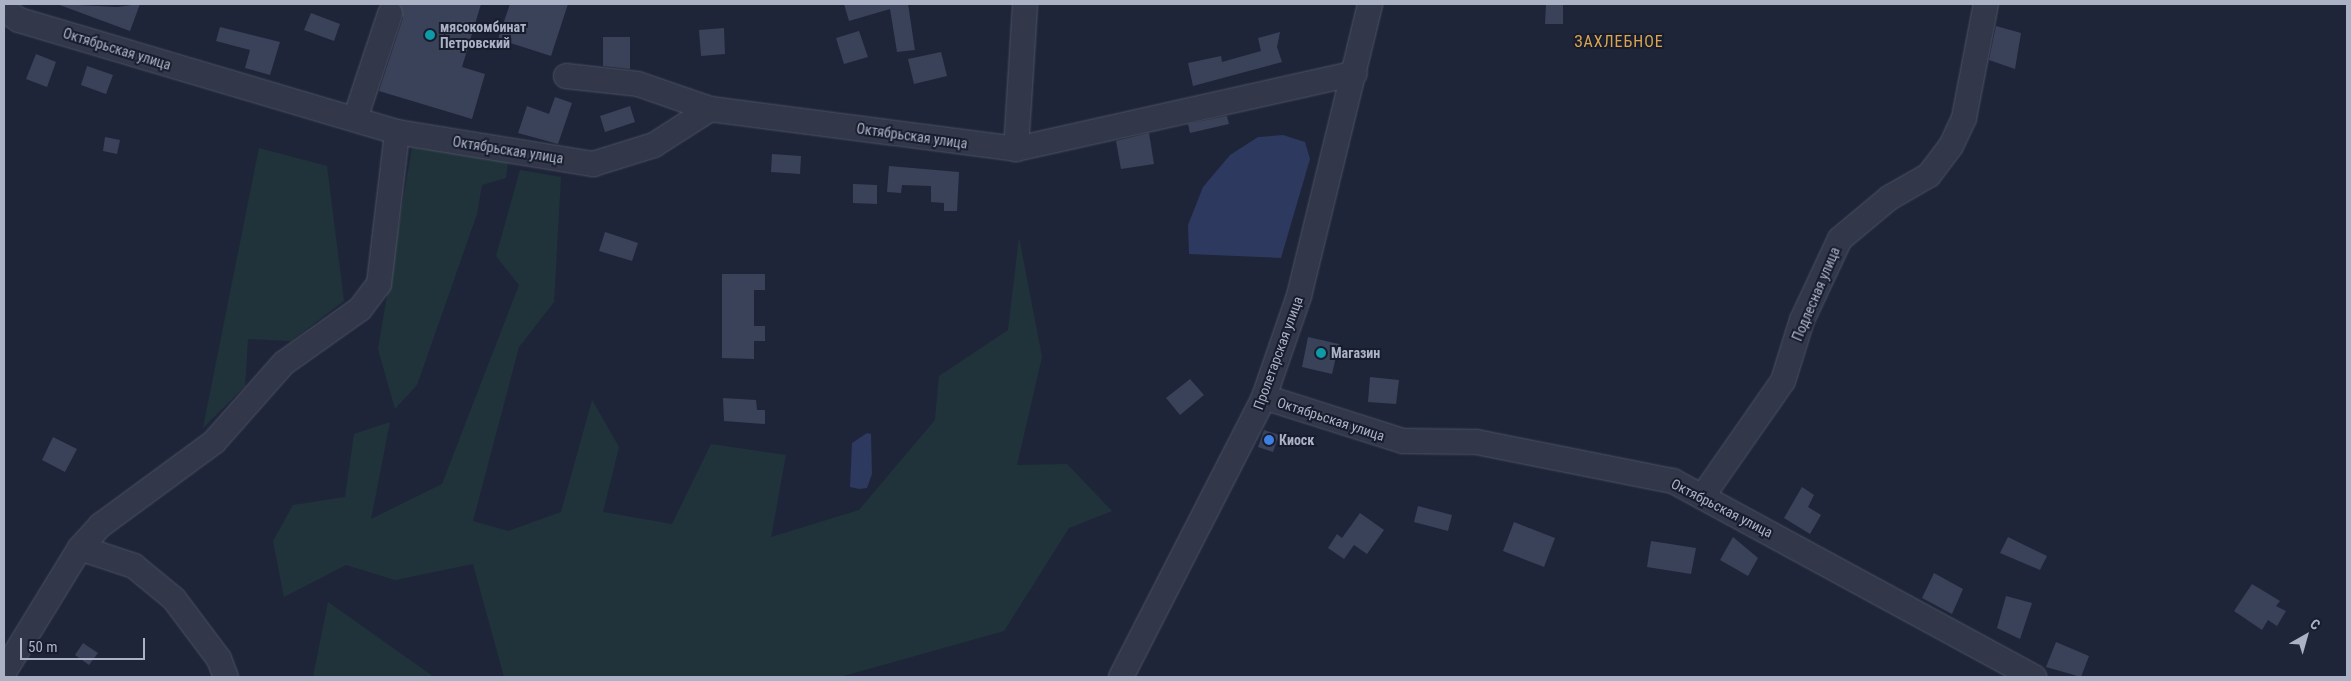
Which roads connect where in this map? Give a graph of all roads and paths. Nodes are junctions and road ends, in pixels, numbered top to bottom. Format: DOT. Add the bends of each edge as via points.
graph roads {
  1 [pos="1025,4"];
  2 [pos="1370,4"];
  3 [pos="1986,4"];
  4 [pos="16,11"];
  5 [pos="390,14"];
  6 [pos="1355,73"];
  7 [pos="566,76"];
  8 [pos="710,109"];
  9 [pos="355,119"];
  10 [pos="397,132"];
  11 [pos="1016,149"];
  12 [pos="1264,397"];
  13 [pos="1702,497"];
  14 [pos="80,548"];
  15 [pos="4,672"];
  16 [pos="226,677"];
  17 [pos="1121,677"];
  18 [pos="2034,677"];
  1 -- 11 [label="street"];
  2 -- 6 [label="street, Пролетарская улица"];
  3 -- 13 [label="street, Подлесная улица" via="1964,118 1951,146 1930,175 1889,198 1840,239 1802,320 1783,381"];
  4 -- 9 [label="street, Октябрьская улица"];
  5 -- 9 [label="street"];
  6 -- 11 [label="street, Октябрьская улица"];
  6 -- 12 [label="street, Пролетарская улица" via="1299,296"];
  7 -- 8 [label="street" via="638,84"];
  8 -- 10 [label="street, Октябрьская улица" via="654,146 593,164"];
  8 -- 11 [label="street, Октябрьская улица"];
  9 -- 10 [label="street, Октябрьская улица"];
  10 -- 14 [label="street" via="379,284 360,309 284,363 214,442 100,525"];
  12 -- 13 [label="street, Октябрьская улица" via="1403,441 1477,442 1673,481"];
  12 -- 17 [label="street, Пролетарская улица"];
  13 -- 18 [label="street, Октябрьская улица"];
  14 -- 15 [label="street"];
  14 -- 16 [label="street" via="134,566 174,599 219,659"];
}
